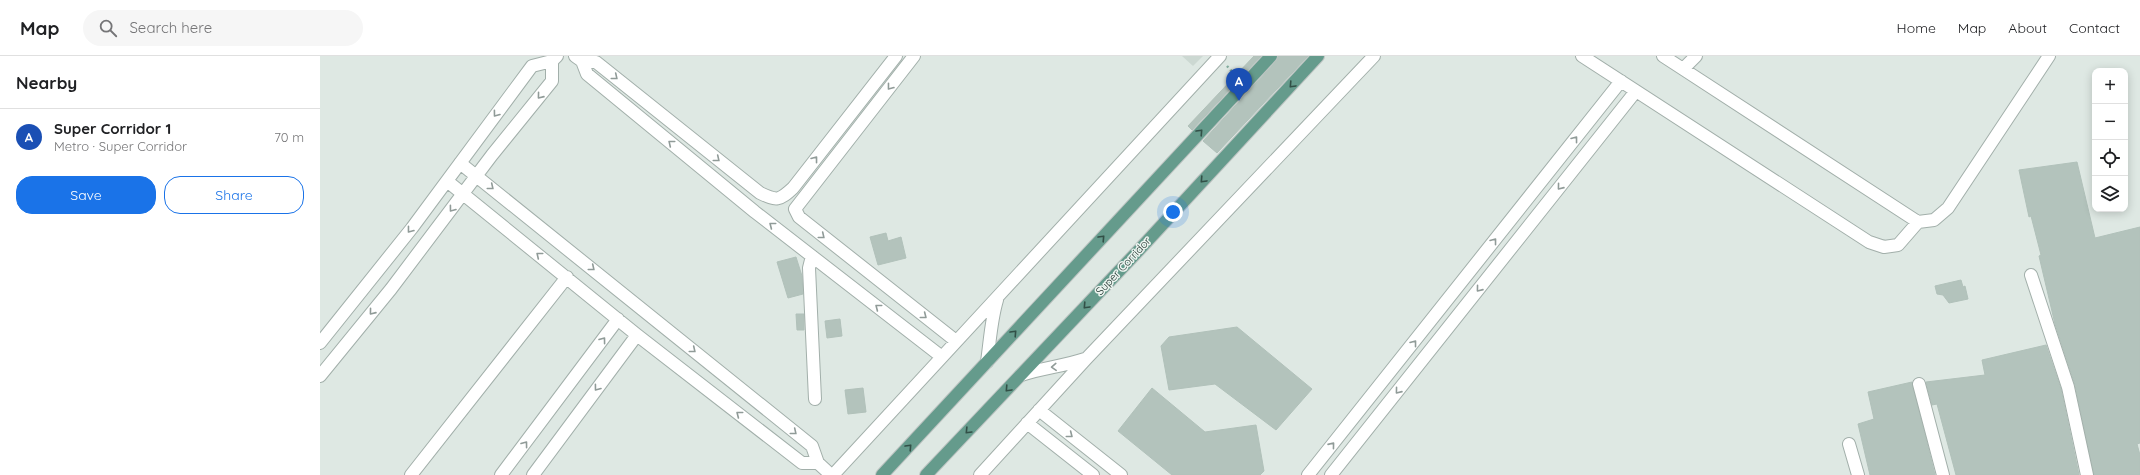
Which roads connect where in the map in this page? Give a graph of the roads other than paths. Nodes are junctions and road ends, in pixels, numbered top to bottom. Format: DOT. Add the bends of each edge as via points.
graph roads {
  1 [pos="896,56"];
  2 [pos="914,56"];
  3 [pos="1220,56"];
  4 [pos="1271,56"];
  5 [pos="1318,56"];
  6 [pos="1374,56"];
  7 [pos="1582,56"];
  8 [pos="1663,56"];
  9 [pos="1696,56"];
  10 [pos="555,58"];
  11 [pos="2044,58"];
  12 [pos="578,59"];
  13 [pos="1683,69"];
  14 [pos="1621,81"];
  15 [pos="1636,91"];
  16 [pos="460,163"];
  17 [pos="477,175"];
  18 [pos="447,181"];
  19 [pos="463,194"];
  20 [pos="1918,222"];
  21 [pos="812,256"];
  22 [pos="2031,275"];
  23 [pos="567,277"];
  24 [pos="997,297"];
  25 [pos="618,319"];
  26 [pos="637,335"];
  27 [pos="956,341"];
  28 [pos="320,342"];
  29 [pos="942,357"];
  30 [pos="1086,359"];
  31 [pos="987,362"];
  32 [pos="1021,375"];
  33 [pos="320,376"];
  34 [pos="1919,384"];
  35 [pos="815,399"];
  36 [pos="1039,410"];
  37 [pos="1027,423"];
  38 [pos="1849,444"];
  39 [pos="818,463"];
  40 [pos="411,475"];
  41 [pos="501,475"];
  42 [pos="533,475"];
  43 [pos="832,475"];
  44 [pos="882,475"];
  45 [pos="926,475"];
  46 [pos="980,475"];
  47 [pos="1093,475"];
  48 [pos="1121,475"];
  49 [pos="1308,475"];
  50 [pos="1330,475"];
  51 [pos="1858,475"];
  52 [pos="1943,475"];
  53 [pos="2086,475"];
  12 -- 1 [label="street, one-way" via="596,62 760,193 774,200 783,197 793,188"];
  2 -- 27 [label="street, one-way" via="795,209 799,217"];
  3 -- 24 [label="street"];
  31 -- 4 [label="main road, one-way"];
  5 -- 32 [label="main road, Super Corridor, one-way"];
  6 -- 30 [label="street"];
  7 -- 14 [label="street"];
  8 -- 13 [label="street"];
  9 -- 13 [label="street"];
  10 -- 16 [label="street, one-way" via="532,66"];
  10 -- 17 [label="street, one-way" via="552,81"];
  11 -- 20 [label="street" via="1948,208 1934,220"];
  21 -- 12 [label="street, one-way" via="587,74"];
  13 -- 20 [label="street"];
  14 -- 15 [label="street"];
  49 -- 14 [label="street, one-way"];
  15 -- 20 [label="street" via="1869,242 1884,247 1898,245"];
  15 -- 50 [label="street, one-way"];
  16 -- 17 [label="street"];
  16 -- 18 [label="street"];
  17 -- 19 [label="street"];
  17 -- 39 [label="street, one-way" via="812,446"];
  18 -- 19 [label="street"];
  18 -- 28 [label="street, one-way"];
  23 -- 19 [label="street, one-way"];
  19 -- 33 [label="street, one-way" via="391,289"];
  29 -- 21 [label="street, one-way"];
  21 -- 35 [label="street" via="809,268"];
  22 -- 53 [label="street" via="2068,387"];
  23 -- 25 [label="street"];
  23 -- 40 [label="street"];
  24 -- 27 [label="street"];
  24 -- 31 [label="street" via="991,318"];
  25 -- 26 [label="street"];
  41 -- 25 [label="street, one-way"];
  39 -- 26 [label="street, one-way" via="802,463"];
  26 -- 42 [label="street, one-way"];
  27 -- 29 [label="street"];
  29 -- 43 [label="street"];
  30 -- 32 [label="street, one-way" via="1063,367 1044,368"];
  30 -- 36 [label="street"];
  44 -- 31 [label="main road, one-way"];
  32 -- 45 [label="main road, Super Corridor, one-way"];
  34 -- 52 [label="street"];
  36 -- 37 [label="street"];
  36 -- 48 [label="street, one-way"];
  37 -- 46 [label="street"];
  37 -- 47 [label="street"];
  38 -- 51 [label="street"];
  39 -- 43 [label="street"];
}
